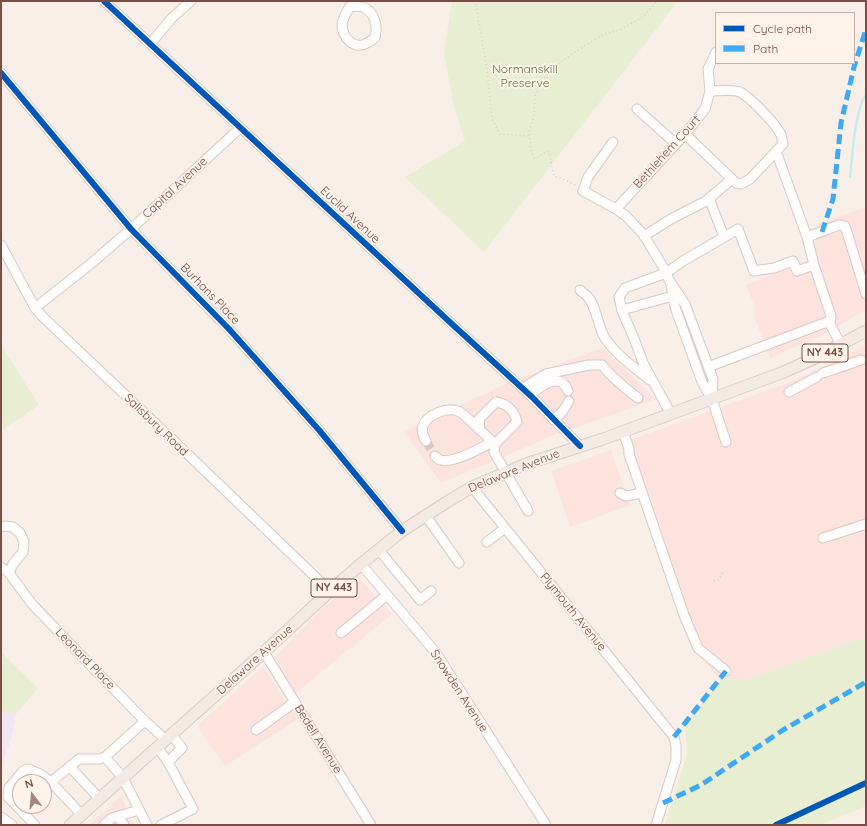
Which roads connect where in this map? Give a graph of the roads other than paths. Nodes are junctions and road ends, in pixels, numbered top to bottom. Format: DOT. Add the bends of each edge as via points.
graph roads {
  1 [pos="104,1"];
  2 [pos="191,1"];
  3 [pos="348,4"];
  4 [pos="150,44"];
  5 [pos="715,54"];
  6 [pos="1,74"];
  7 [pos="710,91"];
  8 [pos="637,109"];
  9 [pos="240,128"];
  10 [pos="685,134"];
  11 [pos="613,142"];
  12 [pos="676,143"];
  13 [pos="776,151"];
  14 [pos="732,179"];
  15 [pos="708,199"];
  16 [pos="616,209"];
  17 [pos="131,230"];
  18 [pos="644,236"];
  19 [pos="724,237"];
  20 [pos="807,237"];
  21 [pos="1,245"];
  22 [pos="814,265"];
  23 [pos="668,276"];
  24 [pos="580,290"];
  25 [pos="866,294"];
  26 [pos="673,296"];
  27 [pos="35,308"];
  28 [pos="622,310"];
  29 [pos="830,324"];
  30 [pos="866,331"];
  31 [pos="841,345"];
  32 [pos="861,360"];
  33 [pos="708,367"];
  34 [pos="653,382"];
  35 [pos="523,388"];
  36 [pos="568,391"];
  37 [pos="789,392"];
  38 [pos="530,395"];
  39 [pos="638,398"];
  40 [pos="712,399"];
  41 [pos="569,401"];
  42 [pos="671,414"];
  43 [pos="554,420"];
  44 [pos="480,430"];
  45 [pos="623,431"];
  46 [pos="426,441"];
  47 [pos="726,442"];
  48 [pos="494,443"];
  49 [pos="580,446"];
  50 [pos="435,456"];
  51 [pos="506,472"];
  52 [pos="472,487"];
  53 [pos="620,493"];
  54 [pos="642,493"];
  55 [pos="528,511"];
  56 [pos="426,516"];
  57 [pos="866,524"];
  58 [pos="1,527"];
  59 [pos="505,528"];
  60 [pos="402,532"];
  61 [pos="823,538"];
  62 [pos="487,542"];
  63 [pos="379,550"];
  64 [pos="459,563"];
  65 [pos="361,564"];
  66 [pos="1,568"];
  67 [pos="9,573"];
  68 [pos="330,591"];
  69 [pos="431,591"];
  70 [pos="387,595"];
  71 [pos="341,632"];
  72 [pos="264,652"];
  73 [pos="726,671"];
  74 [pos="295,702"];
  75 [pos="145,721"];
  76 [pos="256,730"];
  77 [pos="165,741"];
  78 [pos="105,757"];
  79 [pos="168,762"];
  80 [pos="70,767"];
  81 [pos="21,774"];
  82 [pos="40,774"];
  83 [pos="123,778"];
  84 [pos="52,781"];
  85 [pos="52,783"];
  86 [pos="12,784"];
  87 [pos="100,799"];
  88 [pos="12,801"];
  89 [pos="139,810"];
  90 [pos="24,814"];
  91 [pos="82,815"];
  92 [pos="1,817"];
  93 [pos="119,821"];
  94 [pos="72,824"];
  95 [pos="12,825"];
  96 [pos="35,825"];
  97 [pos="104,825"];
  98 [pos="124,825"];
  99 [pos="147,825"];
  100 [pos="161,825"];
  101 [pos="371,825"];
  102 [pos="546,825"];
  103 [pos="656,825"];
  1 -- 4 [label="street, Euclid Avenue"];
  2 -- 4 [label="street" via="172,18"];
  3 -- 3 [label="street" via="342,25 345,38 357,45 366,44 375,38 374,17 362,7"];
  4 -- 9 [label="street, Euclid Avenue"];
  5 -- 7 [label="street" via="708,69"];
  6 -- 17 [label="street, Burhans Place"];
  7 -- 10 [label="street, Bethlehem Court" via="705,110"];
  7 -- 13 [label="street" via="735,90 747,97 773,122 781,134 783,144"];
  8 -- 12 [label="street"];
  9 -- 17 [label="street, Capital Avenue"];
  9 -- 35 [label="street, Euclid Avenue"];
  10 -- 12 [label="street, Bethlehem Court"];
  10 -- 14 [label="street"];
  11 -- 16 [label="street" via="588,177 583,191"];
  12 -- 16 [label="street, Bethlehem Court"];
  13 -- 14 [label="street" via="750,179 742,184"];
  13 -- 20 [label="street"];
  14 -- 15 [label="street"];
  15 -- 18 [label="street"];
  15 -- 19 [label="street"];
  16 -- 18 [label="street"];
  17 -- 27 [label="street, Capital Avenue"];
  17 -- 60 [label="street, Burhans Place" via="240,341 319,430"];
  18 -- 23 [label="street"];
  19 -- 22 [label="street" via="738,229 754,271 774,268 793,261 797,271"];
  19 -- 23 [label="street" via="683,261"];
  20 -- 22 [label="street"];
  20 -- 25 [label="street" via="839,225 845,226"];
  21 -- 27 [label="street, Salisbury Road"];
  22 -- 29 [label="street" via="831,316"];
  23 -- 26 [label="street"];
  23 -- 28 [label="street" via="625,288 619,297"];
  23 -- 33 [label="street" via="685,304"];
  24 -- 34 [label="street" via="588,296 606,340 632,366"];
  26 -- 28 [label="street"];
  26 -- 40 [label="street" via="702,382"];
  27 -- 68 [label="street, Salisbury Road"];
  28 -- 34 [label="street"];
  29 -- 31 [label="street"];
  29 -- 33 [label="street" via="827,322"];
  30 -- 31 [label="main road, Delaware Avenue / NY 443"];
  31 -- 40 [label="main road, Delaware Avenue / NY 443" via="784,372"];
  32 -- 37 [label="street" via="820,375"];
  33 -- 40 [label="street" via="713,379"];
  34 -- 42 [label="street"];
  35 -- 38 [label="street, Euclid Avenue"];
  35 -- 39 [label="street" via="546,374 589,365 602,365"];
  36 -- 38 [label="street" via="562,383 553,381"];
  38 -- 43 [label="street, Euclid Avenue"];
  40 -- 42 [label="main road, Delaware Avenue / NY 443"];
  40 -- 47 [label="street"];
  41 -- 43 [label="street"];
  42 -- 45 [label="main road, Delaware Avenue / NY 443"];
  43 -- 49 [label="street, Euclid Avenue"];
  44 -- 46 [label="street" via="461,412 439,412 423,425"];
  44 -- 48 [label="street"];
  44 -- 48 [label="street" via="479,419 496,402 505,404 515,414 516,422"];
  45 -- 49 [label="main road, Delaware Avenue / NY 443"];
  45 -- 54 [label="street"];
  48 -- 50 [label="street" via="448,461"];
  48 -- 51 [label="street" via="494,452"];
  49 -- 51 [label="main road, Delaware Avenue / NY 443"];
  51 -- 52 [label="main road, Delaware Avenue / NY 443"];
  51 -- 55 [label="street"];
  52 -- 56 [label="main road, Delaware Avenue / NY 443"];
  52 -- 59 [label="street, Plymouth Avenue"];
  53 -- 54 [label="street" via="626,496"];
  54 -- 73 [label="street" via="698,648"];
  56 -- 60 [label="main road, Delaware Avenue / NY 443"];
  56 -- 64 [label="street"];
  57 -- 61 [label="street"];
  58 -- 67 [label="street" via="13,527 20,533 24,542 23,552"];
  59 -- 62 [label="street"];
  59 -- 103 [label="street, Plymouth Avenue" via="674,738 676,760"];
  60 -- 63 [label="main road, Delaware Avenue / NY 443"];
  63 -- 65 [label="main road, Delaware Avenue / NY 443"];
  63 -- 69 [label="street" via="420,600"];
  65 -- 68 [label="main road, Delaware Avenue / NY 443"];
  65 -- 70 [label="street, Snowden Avenue"];
  66 -- 67 [label="street, Leonard Place"];
  67 -- 75 [label="street, Leonard Place" via="32,604"];
  68 -- 72 [label="main road, Delaware Avenue / NY 443"];
  70 -- 71 [label="street"];
  70 -- 102 [label="street, Snowden Avenue" via="436,653"];
  72 -- 74 [label="street, Bedell Avenue"];
  72 -- 77 [label="main road, Delaware Avenue / NY 443"];
  74 -- 76 [label="street"];
  74 -- 101 [label="street, Bedell Avenue"];
  75 -- 77 [label="street, Leonard Place"];
  75 -- 78 [label="street"];
  77 -- 79 [label="street"];
  77 -- 79 [label="street" via="182,748"];
  77 -- 83 [label="main road, Delaware Avenue / NY 443"];
  78 -- 80 [label="street" via="80,759"];
  78 -- 83 [label="street"];
  79 -- 100 [label="street" via="193,809"];
  80 -- 84 [label="street"];
  80 -- 87 [label="street"];
  81 -- 82 [label="street" via="28,769"];
  83 -- 87 [label="main road, Delaware Avenue / NY 443"];
  83 -- 89 [label="street"];
  85 -- 91 [label="street"];
  86 -- 88 [label="street" via="8,797"];
  87 -- 91 [label="main road, Delaware Avenue / NY 443"];
  89 -- 93 [label="street"];
  89 -- 99 [label="street"];
  90 -- 96 [label="street"];
  91 -- 94 [label="main road, Delaware Avenue / NY 443"];
  92 -- 95 [label="street"];
  93 -- 97 [label="street" via="112,818"];
  93 -- 98 [label="street"];
}
